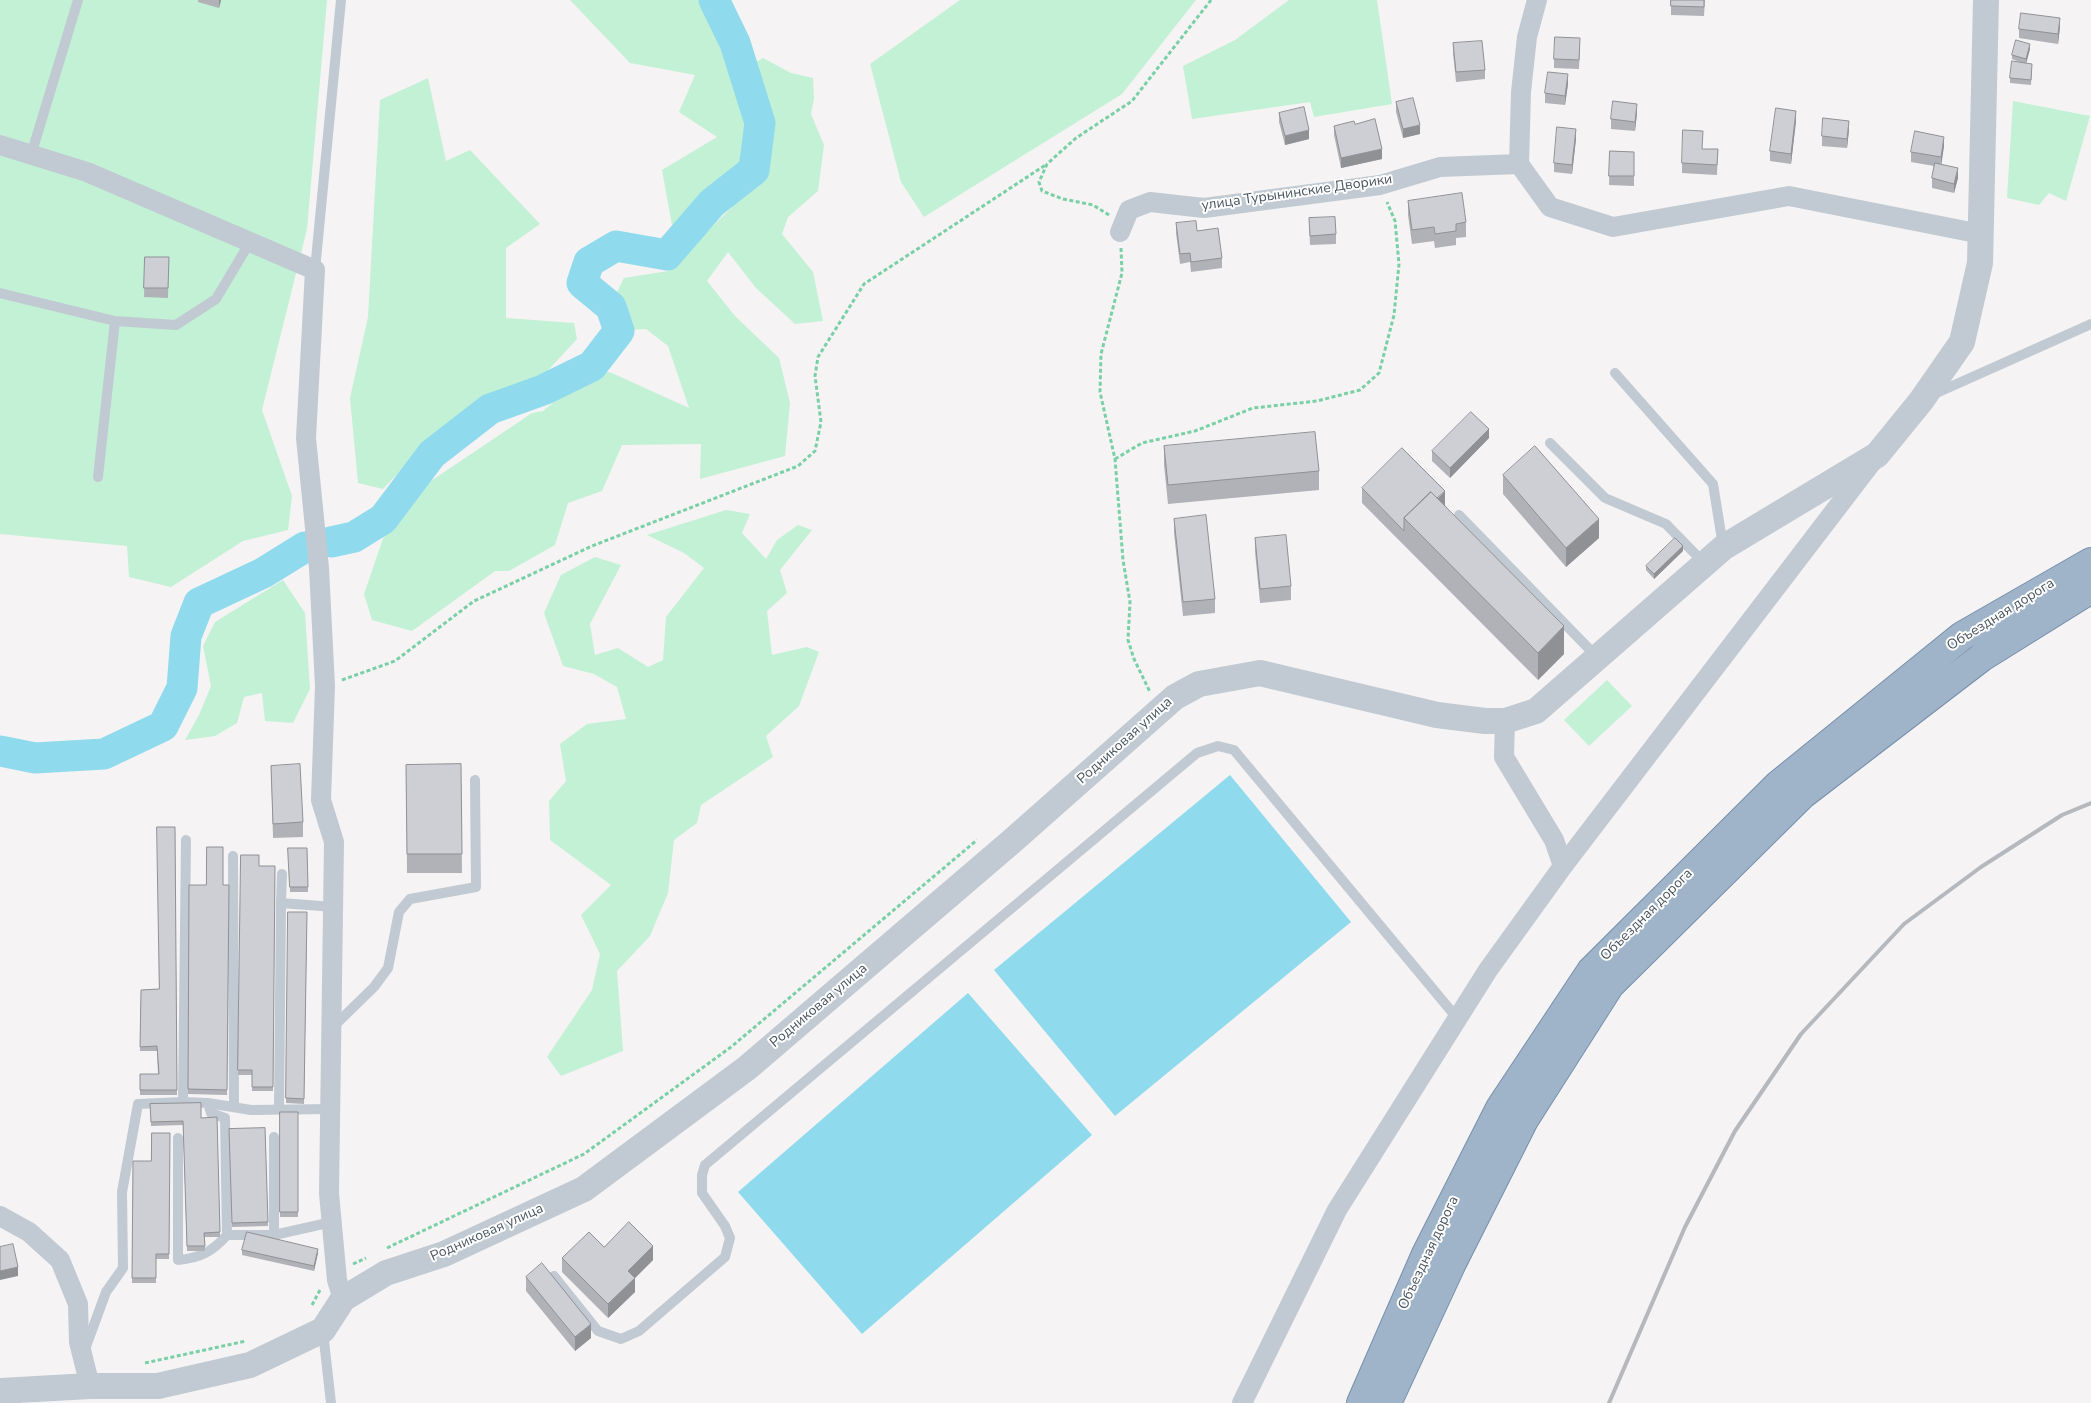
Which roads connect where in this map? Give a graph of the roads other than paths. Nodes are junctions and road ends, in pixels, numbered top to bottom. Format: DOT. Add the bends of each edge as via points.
graph roads {
  1 [pos="78,0"];
  2 [pos="342,0"];
  3 [pos="1537,0"];
  4 [pos="1986,0"];
  5 [pos="0,145"];
  6 [pos="31,155"];
  7 [pos="1519,164"];
  8 [pos="1120,232"];
  9 [pos="1981,234"];
  10 [pos="250,242"];
  11 [pos="315,270"];
  12 [pos="0,293"];
  13 [pos="115,321"];
  14 [pos="2091,324"];
  15 [pos="1615,373"];
  16 [pos="1920,401"];
  17 [pos="1550,443"];
  18 [pos="1877,455"];
  19 [pos="98,477"];
  20 [pos="1460,515"];
  21 [pos="1724,547"];
  22 [pos="2091,562"];
  23 [pos="1704,564"];
  24 [pos="2091,589"];
  25 [pos="1597,657"];
  26 [pos="1505,721"];
  27 [pos="475,780"];
  28 [pos="186,840"];
  29 [pos="233,856"];
  30 [pos="1563,866"];
  31 [pos="282,874"];
  32 [pos="281,903"];
  33 [pos="334,907"];
  34 [pos="1456,1018"];
  35 [pos="332,1028"];
  36 [pos="183,1102"];
  37 [pos="208,1104"];
  38 [pos="234,1107"];
  39 [pos="331,1109"];
  40 [pos="279,1110"];
  41 [pos="274,1137"];
  42 [pos="178,1138"];
  43 [pos="0,1216"];
  44 [pos="332,1222"];
  45 [pos="227,1235"];
  46 [pos="274,1235"];
  47 [pos="554,1276"];
  48 [pos="343,1299"];
  49 [pos="316,1319"];
  50 [pos="82,1357"];
  51 [pos="90,1386"];
  52 [pos="0,1390"];
  53 [pos="331,1403"];
  54 [pos="1242,1403"];
  55 [pos="1361,1403"];
  56 [pos="1387,1403"];
  1 -- 6 [label="lane"];
  2 -- 11 [label="lane"];
  3 -- 7 [label="street" via="1527,37 1520,92"];
  4 -- 9 [label="street"];
  5 -- 6 [label="street"];
  6 -- 10 [label="street" via="87,172"];
  7 -- 8 [label="street, улица Турынинские Дворики" via="1440,167 1380,185 1204,208 1150,202 1129,210"];
  7 -- 9 [label="street" via="1550,207 1613,227 1789,196"];
  9 -- 16 [label="street" via="1980,263 1962,342"];
  10 -- 11 [label="street"];
  10 -- 13 [label="lane" via="216,299 176,326"];
  11 -- 33 [label="street" via="306,438 319,568 324,686 321,800 334,842"];
  12 -- 13 [label="lane"];
  13 -- 19 [label="lane"];
  14 -- 16 [label="lane"];
  15 -- 21 [label="lane" via="1713,484"];
  16 -- 18 [label="street"];
  17 -- 23 [label="lane" via="1605,498 1666,524"];
  18 -- 21 [label="street"];
  18 -- 30 [label="street"];
  20 -- 25 [label="lane"];
  21 -- 23 [label="street"];
  22 -- 55 [label="highway, Объездная дорога" via="1962,636 1785,778 1591,971 1500,1108 1426,1254"];
  23 -- 25 [label="street"];
  24 -- 56 [label="highway, Объездная дорога" via="1982,656 1802,795 1610,986 1524,1120"];
  25 -- 26 [label="street, Родниковая улица" via="1536,711"];
  26 -- 30 [label="street" via="1504,756 1554,840"];
  26 -- 48 [label="street, Родниковая улица" via="1437,715 1260,674 1199,684 1175,697 747,1068 584,1189 444,1254 386,1273"];
  27 -- 35 [label="lane" via="476,887 410,899 399,912 388,968 374,987"];
  28 -- 36 [label="lane"];
  29 -- 38 [label="lane"];
  30 -- 34 [label="street"];
  31 -- 32 [label="lane"];
  32 -- 33 [label="lane"];
  32 -- 40 [label="lane"];
  33 -- 35 [label="street"];
  34 -- 47 [label="lane" via="1234,750 1218,746 1197,753 705,1165 702,1192 730,1238 725,1257 639,1331 621,1339 598,1331"];
  34 -- 54 [label="street" via="1337,1210"];
  35 -- 39 [label="street"];
  36 -- 37 [label="lane"];
  36 -- 50 [label="lane" via="138,1104 122,1192 124,1268 106,1292"];
  37 -- 38 [label="lane"];
  37 -- 45 [label="lane" via="211,1113 225,1118"];
  38 -- 40 [label="lane"];
  39 -- 40 [label="lane"];
  39 -- 44 [label="street" via="329,1193"];
  41 -- 46 [label="lane"];
  42 -- 45 [label="lane" via="178,1260 197,1258 214,1249"];
  43 -- 50 [label="street" via="29,1232 60,1260 78,1304 78,1342"];
  44 -- 46 [label="lane"];
  44 -- 48 [label="street"];
  45 -- 46 [label="lane"];
  48 -- 49 [label="street, Родниковая улица"];
  49 -- 51 [label="street" via="250,1365 158,1386"];
  49 -- 53 [label="lane"];
  50 -- 51 [label="street"];
  51 -- 52 [label="street"];
}
